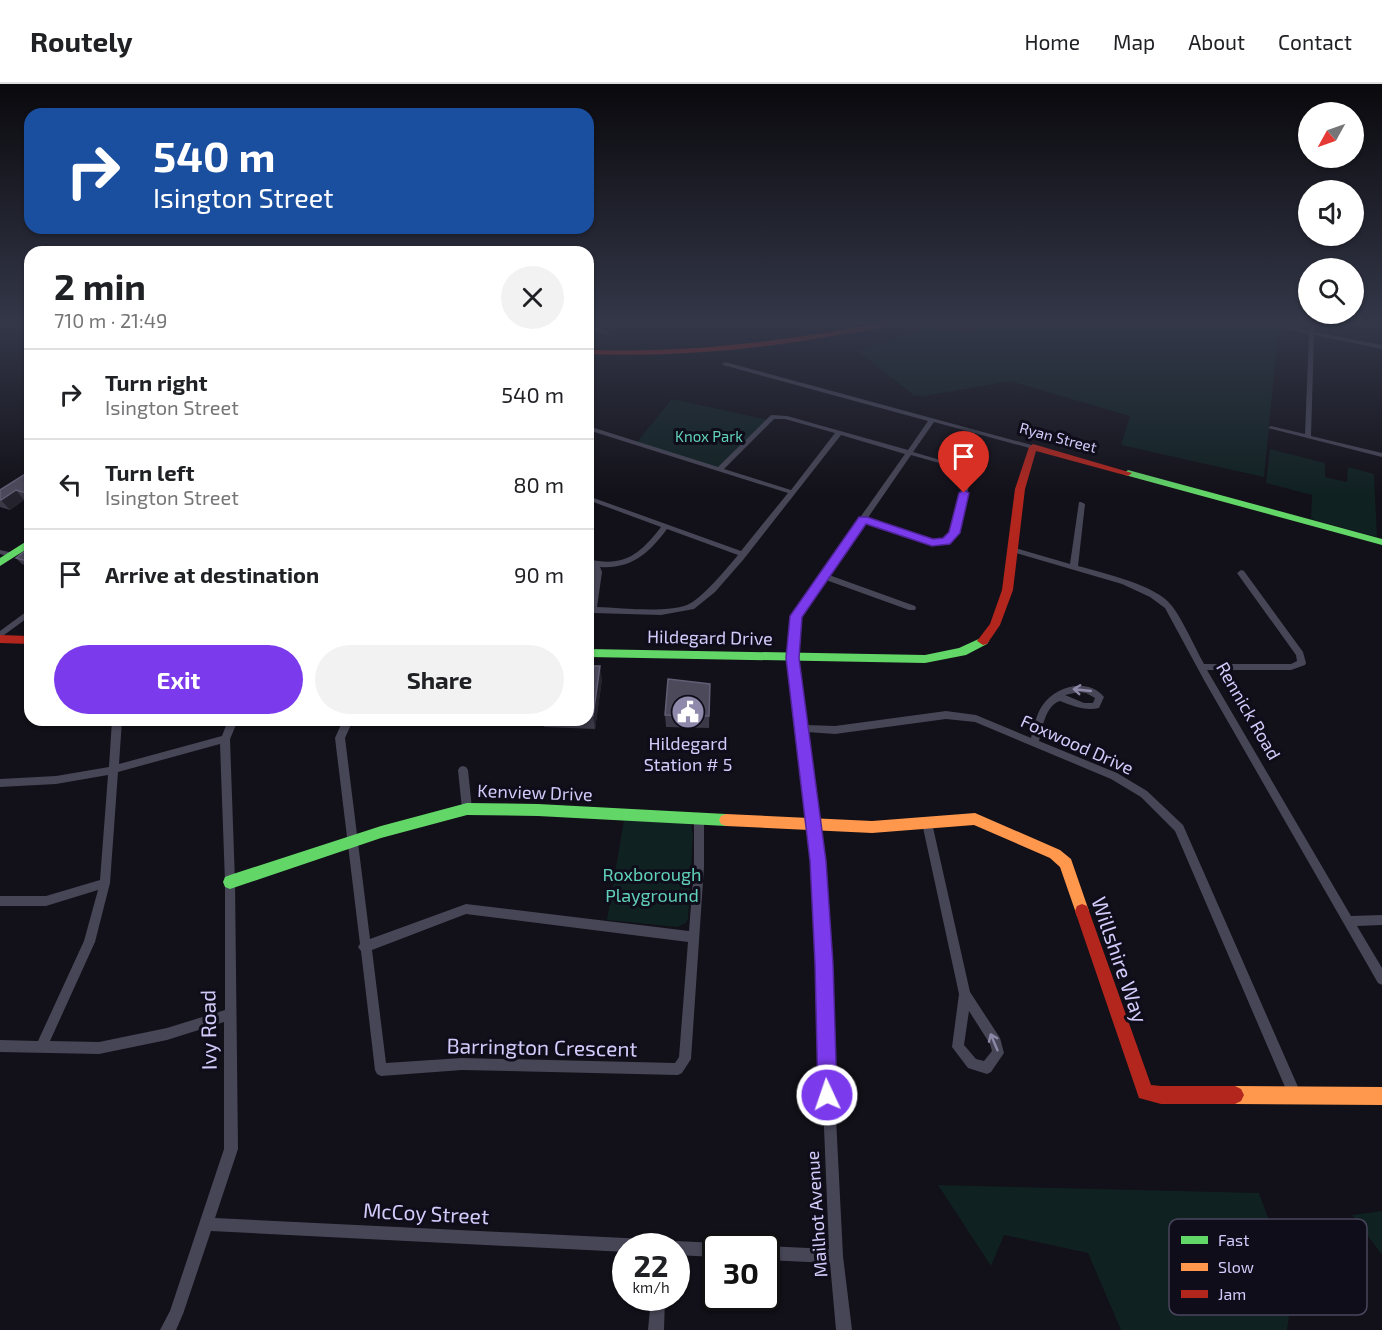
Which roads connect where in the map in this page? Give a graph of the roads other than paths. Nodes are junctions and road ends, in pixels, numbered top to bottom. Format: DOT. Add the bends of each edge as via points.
graph roads {
  1 [pos="785,380"];
  2 [pos="1310,380"];
  3 [pos="932,420"];
  4 [pos="1271,428"];
  5 [pos="594,430"];
  6 [pos="839,433"];
  7 [pos="1308,437"];
  8 [pos="1033,447"];
  9 [pos="909,453"];
  10 [pos="1382,455"];
  11 [pos="719,470"];
  12 [pos="791,492"];
  13 [pos="594,500"];
  14 [pos="1081,504"];
  15 [pos="863,520"];
  16 [pos="666,526"];
  17 [pos="1382,542"];
  18 [pos="24,545"];
  19 [pos="1012,549"];
  20 [pos="6,554"];
  21 [pos="742,554"];
  22 [pos="0,563"];
  23 [pos="594,563"];
  24 [pos="594,566"];
  25 [pos="1074,566"];
  26 [pos="1241,573"];
  27 [pos="824,576"];
  28 [pos="594,591"];
  29 [pos="912,608"];
  30 [pos="594,610"];
  31 [pos="24,617"];
  32 [pos="0,637"];
  33 [pos="24,639"];
  34 [pos="594,653"];
  35 [pos="793,658"];
  36 [pos="1202,667"];
  37 [pos="1052,700"];
  38 [pos="116,726"];
  39 [pos="230,726"];
  40 [pos="345,726"];
  41 [pos="802,728"];
  42 [pos="225,739"];
  43 [pos="1034,743"];
  44 [pos="112,770"];
  45 [pos="463,770"];
  46 [pos="0,783"];
  47 [pos="466,809"];
  48 [pos="699,818"];
  49 [pos="927,823"];
  50 [pos="815,824"];
  51 [pos="351,843"];
  52 [pos="230,882"];
  53 [pos="105,883"];
  54 [pos="0,901"];
  55 [pos="1382,920"];
  56 [pos="1349,921"];
  57 [pos="693,937"];
  58 [pos="364,947"];
  59 [pos="1382,979"];
  60 [pos="965,994"];
  61 [pos="229,1015"];
  62 [pos="0,1046"];
  63 [pos="41,1047"];
  64 [pos="1296,1096"];
  65 [pos="1382,1096"];
  66 [pos="205,1224"];
  67 [pos="612,1244"];
  68 [pos="780,1254"];
  69 [pos="836,1256"];
  70 [pos="657,1311"];
  71 [pos="168,1330"];
  72 [pos="656,1330"];
  73 [pos="844,1330"];
  1 -- 3 [label="street, Ryan Street"];
  2 -- 7 [label="street"];
  3 -- 8 [label="street, Ryan Street"];
  3 -- 9 [label="street, Mailhot Avenue"];
  4 -- 7 [label="street"];
  5 -- 11 [label="street"];
  6 -- 9 [label="street"];
  6 -- 11 [label="street" via="785,417 772,417"];
  6 -- 12 [label="street"];
  7 -- 10 [label="street"];
  8 -- 17 [label="main road, Ryan Street"];
  8 -- 19 [label="main road, Hildegard Drive" via="1021,478"];
  9 -- 15 [label="street, Mailhot Avenue"];
  9 -- 15 [label="street" via="969,473 954,533 946,542 932,543"];
  11 -- 12 [label="street"];
  12 -- 21 [label="street"];
  13 -- 16 [label="street"];
  14 -- 25 [label="street"];
  15 -- 27 [label="street, Mailhot Avenue"];
  16 -- 21 [label="street"];
  16 -- 23 [label="street" via="650,546 628,562 614,566"];
  18 -- 20 [label="main road"];
  19 -- 25 [label="street, Rennick Road"];
  19 -- 35 [label="main road, Hildegard Drive" via="1006,605 996,630 980,644 955,654 925,659"];
  20 -- 22 [label="main road"];
  21 -- 30 [label="street" via="712,590 691,607 661,612"];
  24 -- 28 [label="street" via="598,572"];
  25 -- 36 [label="street, Rennick Road" via="1125,582 1168,606"];
  26 -- 36 [label="street" via="1300,654 1302,663 1291,667"];
  27 -- 29 [label="street"];
  27 -- 35 [label="street, Mailhot Avenue" via="796,616"];
  31 -- 32 [label="street"];
  32 -- 33 [label="main road"];
  34 -- 35 [label="main road, Hildegard Drive"];
  35 -- 41 [label="street, Mailhot Avenue"];
  36 -- 56 [label="street, Rennick Road"];
  37 -- 43 [label="street" via="1045,708"];
  38 -- 44 [label="street"];
  39 -- 42 [label="street, Ivy Road"];
  40 -- 51 [label="street, Barrington Crescent" via="340,738"];
  41 -- 43 [label="street, Foxwood Drive" via="835,730 946,715 976,719"];
  41 -- 50 [label="street, Mailhot Avenue"];
  42 -- 44 [label="street"];
  42 -- 52 [label="street, Ivy Road"];
  43 -- 64 [label="street, Foxwood Drive" via="1114,776 1144,794 1179,828"];
  44 -- 46 [label="street" via="56,780"];
  44 -- 53 [label="street"];
  45 -- 47 [label="street"];
  47 -- 48 [label="main road, Kenview Drive"];
  47 -- 51 [label="main road, Kenview Drive"];
  48 -- 50 [label="main road, Kenview Drive"];
  48 -- 57 [label="street, Barrington Crescent"];
  49 -- 50 [label="main road, Willshire Way" via="872,827"];
  49 -- 60 [label="street"];
  49 -- 64 [label="main road, Willshire Way" via="975,819 1055,854 1066,863 1145,1092"];
  50 -- 69 [label="street, Mailhot Avenue"];
  51 -- 52 [label="main road, Kenview Drive"];
  51 -- 58 [label="street, Barrington Crescent"];
  52 -- 61 [label="street, Ivy Road"];
  53 -- 54 [label="street" via="46,901"];
  53 -- 63 [label="street" via="89,942"];
  55 -- 56 [label="street"];
  56 -- 59 [label="street, Rennick Road"];
  57 -- 58 [label="street" via="466,909"];
  57 -- 58 [label="street, Barrington Crescent" via="685,1059 678,1069 462,1064 381,1070"];
  60 -- 60 [label="street, one-way" via="958,1047 972,1064 987,1068 998,1053 996,1042"];
  61 -- 63 [label="street" via="167,1034 99,1048"];
  61 -- 66 [label="street, Ivy Road" via="231,1149"];
  62 -- 63 [label="street"];
  64 -- 65 [label="main road, Willshire Way"];
  66 -- 67 [label="street, McCoy Street"];
  66 -- 71 [label="street, Ivy Road"];
  68 -- 69 [label="street"];
  69 -- 73 [label="street, Mailhot Avenue"];
  70 -- 72 [label="street"];
}
